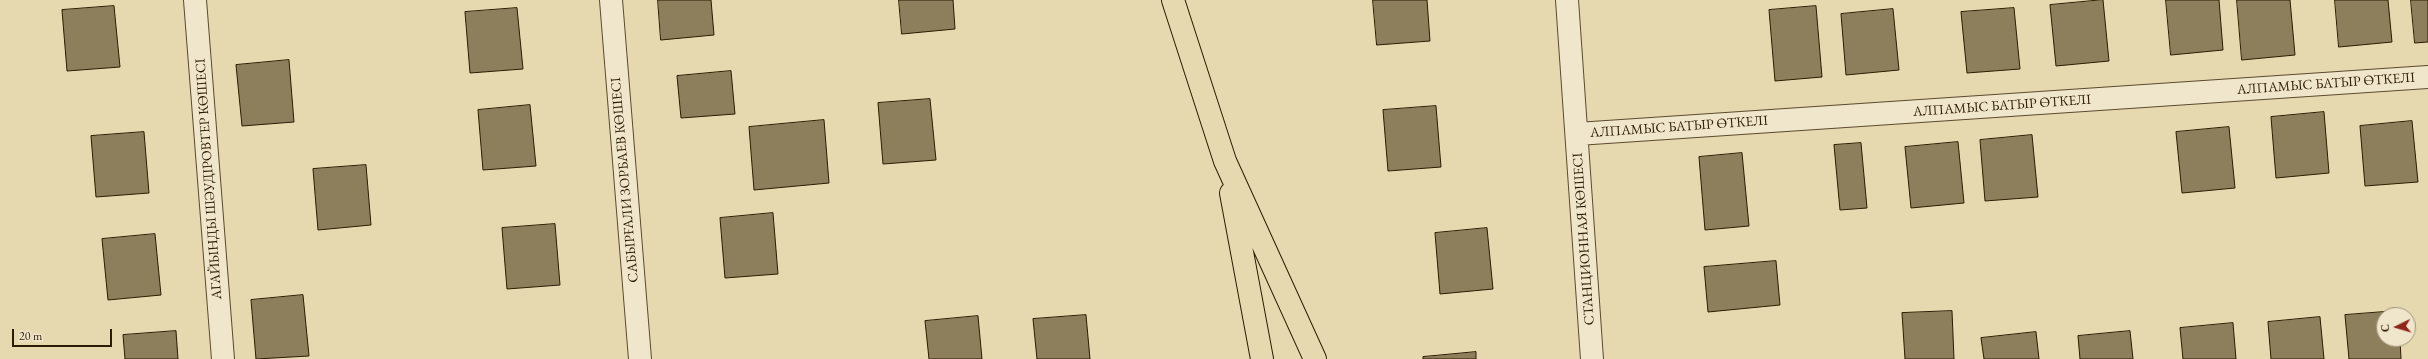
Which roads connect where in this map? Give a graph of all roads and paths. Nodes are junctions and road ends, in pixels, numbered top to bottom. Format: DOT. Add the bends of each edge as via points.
graph roads {
  1 [pos="195,0"];
  2 [pos="611,0"];
  3 [pos="1172,0"];
  4 [pos="1567,0"];
  5 [pos="2428,77"];
  6 [pos="1577,134"];
  7 [pos="1225,161"];
  8 [pos="1316,354"];
  9 [pos="1261,357"];
  10 [pos="223,359"];
  11 [pos="640,359"];
  12 [pos="1592,359"];
  1 -- 10 [label="street, АГАЙЫНДЫ ШӘУДІРОВТЕР КӨШЕСI"];
  2 -- 11 [label="street, САБЫРҒАЛИ ЗОРБАЕВ КӨШЕСІ"];
  3 -- 7 [label="main road"];
  4 -- 6 [label="street, СТАНЦИОННАЯ КӨШЕСІ"];
  5 -- 6 [label="street, АЛПАМЫС БАТЫР ӨТКЕЛІ"];
  6 -- 12 [label="street, СТАНЦИОННАЯ КӨШЕСІ"];
  7 -- 8 [label="main road"];
  7 -- 9 [label="main road"];
}
